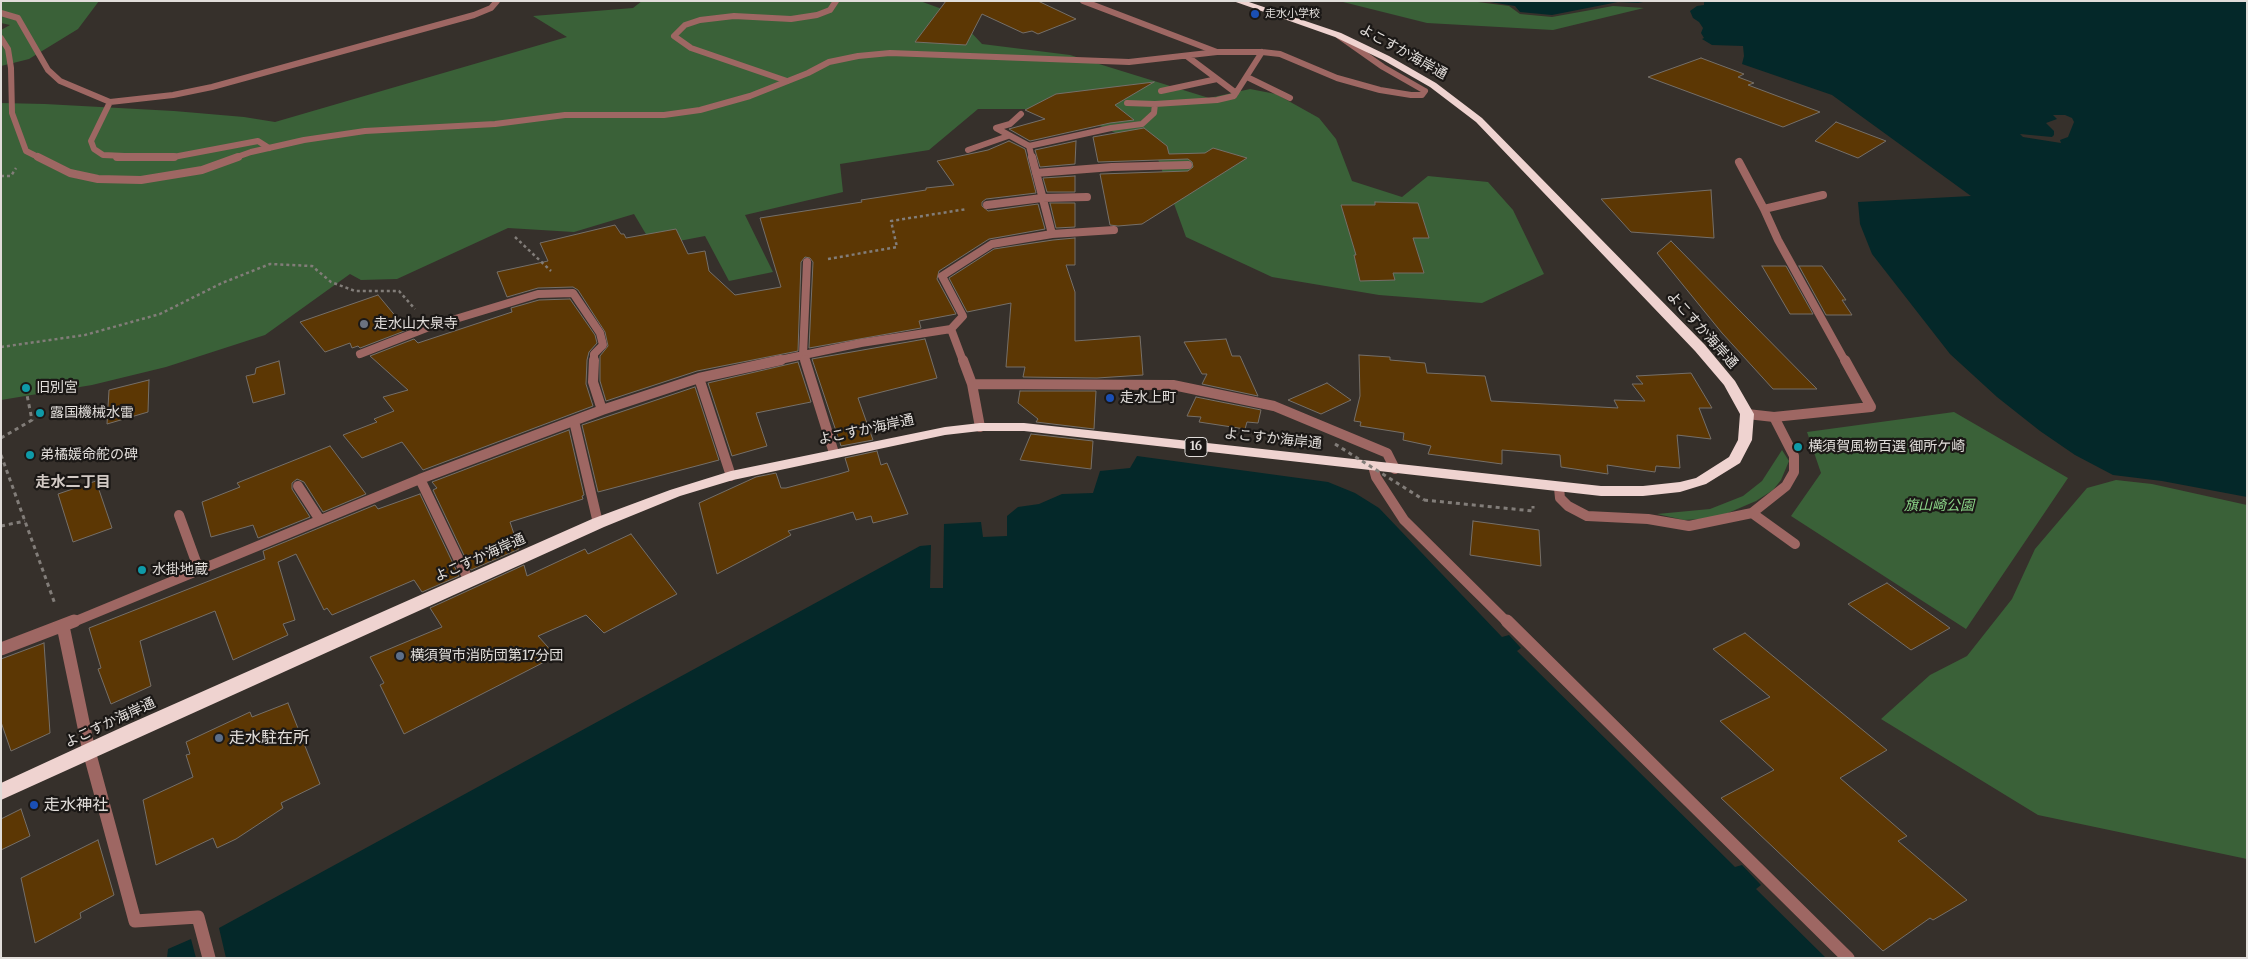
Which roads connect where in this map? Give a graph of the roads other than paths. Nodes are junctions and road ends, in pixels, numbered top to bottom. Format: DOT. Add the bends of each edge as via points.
graph roads {
  1 [pos="497,1"];
  2 [pos="836,1"];
  3 [pos="1083,1"];
  4 [pos="1237,1"];
  5 [pos="1,12"];
  6 [pos="1338,35"];
  7 [pos="1,38"];
  8 [pos="1217,52"];
  9 [pos="1262,52"];
  10 [pos="1188,57"];
  11 [pos="1247,77"];
  12 [pos="1217,79"];
  13 [pos="787,81"];
  14 [pos="1161,91"];
  15 [pos="1236,94"];
  16 [pos="1290,98"];
  17 [pos="110,102"];
  18 [pos="1127,103"];
  19 [pos="1156,104"];
  20 [pos="1021,114"];
  21 [pos="1008,136"];
  22 [pos="1029,146"];
  23 [pos="269,148"];
  24 [pos="968,150"];
  25 [pos="1739,162"];
  26 [pos="1188,165"];
  27 [pos="1036,173"];
  28 [pos="1823,195"];
  29 [pos="1087,197"];
  30 [pos="1042,198"];
  31 [pos="987,205"];
  32 [pos="1764,209"];
  33 [pos="1114,230"];
  34 [pos="1052,234"];
  35 [pos="807,262"];
  36 [pos="951,329"];
  37 [pos="360,354"];
  38 [pos="803,355"];
  39 [pos="699,378"];
  40 [pos="972,384"];
  41 [pos="602,410"];
  42 [pos="1747,414"];
  43 [pos="1774,417"];
  44 [pos="574,420"];
  45 [pos="980,427"];
  46 [pos="834,453"];
  47 [pos="1373,466"];
  48 [pos="1395,469"];
  49 [pos="731,476"];
  50 [pos="420,479"];
  51 [pos="298,486"];
  52 [pos="1559,488"];
  53 [pos="1752,513"];
  54 [pos="179,515"];
  55 [pos="320,520"];
  56 [pos="598,523"];
  57 [pos="1795,544"];
  58 [pos="199,570"];
  59 [pos="469,581"];
  60 [pos="63,626"];
  61 [pos="1,649"];
  62 [pos="89,751"];
  63 [pos="1,792"];
  64 [pos="208,958"];
  65 [pos="1848,958"];
  1 -- 17 [label="street" via="491,8 474,14 212,87"];
  2 -- 13 [label="street" via="830,10 792,19 734,16 700,20 685,25 674,36 691,48"];
  3 -- 8 [label="street"];
  4 -- 6 [label="highway, よこすか海岸通"];
  5 -- 17 [label="street" via="18,18 48,70 60,81"];
  6 -- 9 [label="street" via="1383,67 1425,91 1422,95 1411,95 1380,90 1337,78 1280,54"];
  6 -- 42 [label="highway, よこすか海岸通" via="1433,85 1479,120 1700,348 1730,384"];
  7 -- 23 [label="street" via="8,49 11,68 12,112 26,151 70,173 98,179 141,180 202,170"];
  8 -- 9 [label="street"];
  8 -- 10 [label="street"];
  9 -- 11 [label="street"];
  10 -- 12 [label="street"];
  10 -- 13 [label="street" via="1129,62 890,53 829,62"];
  11 -- 15 [label="street"];
  11 -- 16 [label="street"];
  12 -- 14 [label="street"];
  12 -- 15 [label="street"];
  13 -- 23 [label="street" via="750,96 664,115 565,115 495,124 365,131"];
  15 -- 19 [label="street" via="1217,100"];
  17 -- 23 [label="street" via="91,142 94,150 103,154 124,158 168,158 258,141"];
  18 -- 19 [label="street"];
  19 -- 22 [label="street" via="1154,113 1142,124"];
  20 -- 21 [label="street" via="1010,124 996,128"];
  21 -- 22 [label="street"];
  21 -- 24 [label="street"];
  22 -- 27 [label="street"];
  25 -- 32 [label="street"];
  26 -- 27 [label="street" via="1112,166"];
  27 -- 30 [label="street"];
  28 -- 32 [label="street"];
  29 -- 30 [label="street"];
  30 -- 31 [label="street"];
  30 -- 34 [label="street"];
  32 -- 43 [label="street" via="1871,407"];
  33 -- 34 [label="street"];
  34 -- 36 [label="street" via="992,244 942,276 963,316"];
  35 -- 38 [label="street"];
  36 -- 38 [label="street"];
  36 -- 40 [label="street"];
  37 -- 41 [label="street" via="429,327 538,294 573,293 600,333 603,344 594,354 593,382"];
  38 -- 39 [label="street"];
  38 -- 46 [label="street"];
  39 -- 41 [label="street"];
  39 -- 49 [label="street"];
  40 -- 45 [label="street"];
  40 -- 48 [label="street" via="1173,386 1274,406 1387,453"];
  41 -- 44 [label="street"];
  42 -- 43 [label="street"];
  42 -- 52 [label="highway, よこすか海岸通 / 16" via="1745,440 1735,460 1701,481 1644,491"];
  43 -- 53 [label="street" via="1794,456 1794,472 1786,486"];
  44 -- 50 [label="street"];
  44 -- 56 [label="street"];
  45 -- 46 [label="highway, よこすか海岸通 / 16"];
  45 -- 47 [label="highway, よこすか海岸通 / 16" via="1024,428"];
  46 -- 49 [label="highway, よこすか海岸通 / 16"];
  47 -- 48 [label="highway, よこすか海岸通 / 16"];
  47 -- 65 [label="street" via="1404,520"];
  48 -- 52 [label="highway, よこすか海岸通 / 16"];
  49 -- 56 [label="highway, よこすか海岸通 / 16" via="675,493"];
  50 -- 55 [label="street"];
  50 -- 59 [label="street"];
  51 -- 55 [label="street"];
  52 -- 53 [label="street" via="1560,498 1587,516 1648,519 1689,526"];
  53 -- 57 [label="street"];
  54 -- 58 [label="street"];
  55 -- 58 [label="street"];
  56 -- 59 [label="highway, よこすか海岸通 / 16"];
  58 -- 60 [label="street"];
  59 -- 62 [label="highway, よこすか海岸通 / 16"];
  60 -- 61 [label="street"];
  60 -- 62 [label="street"];
  62 -- 63 [label="highway, よこすか海岸通 / 16"];
  62 -- 64 [label="street" via="135,921 198,917"];
}
